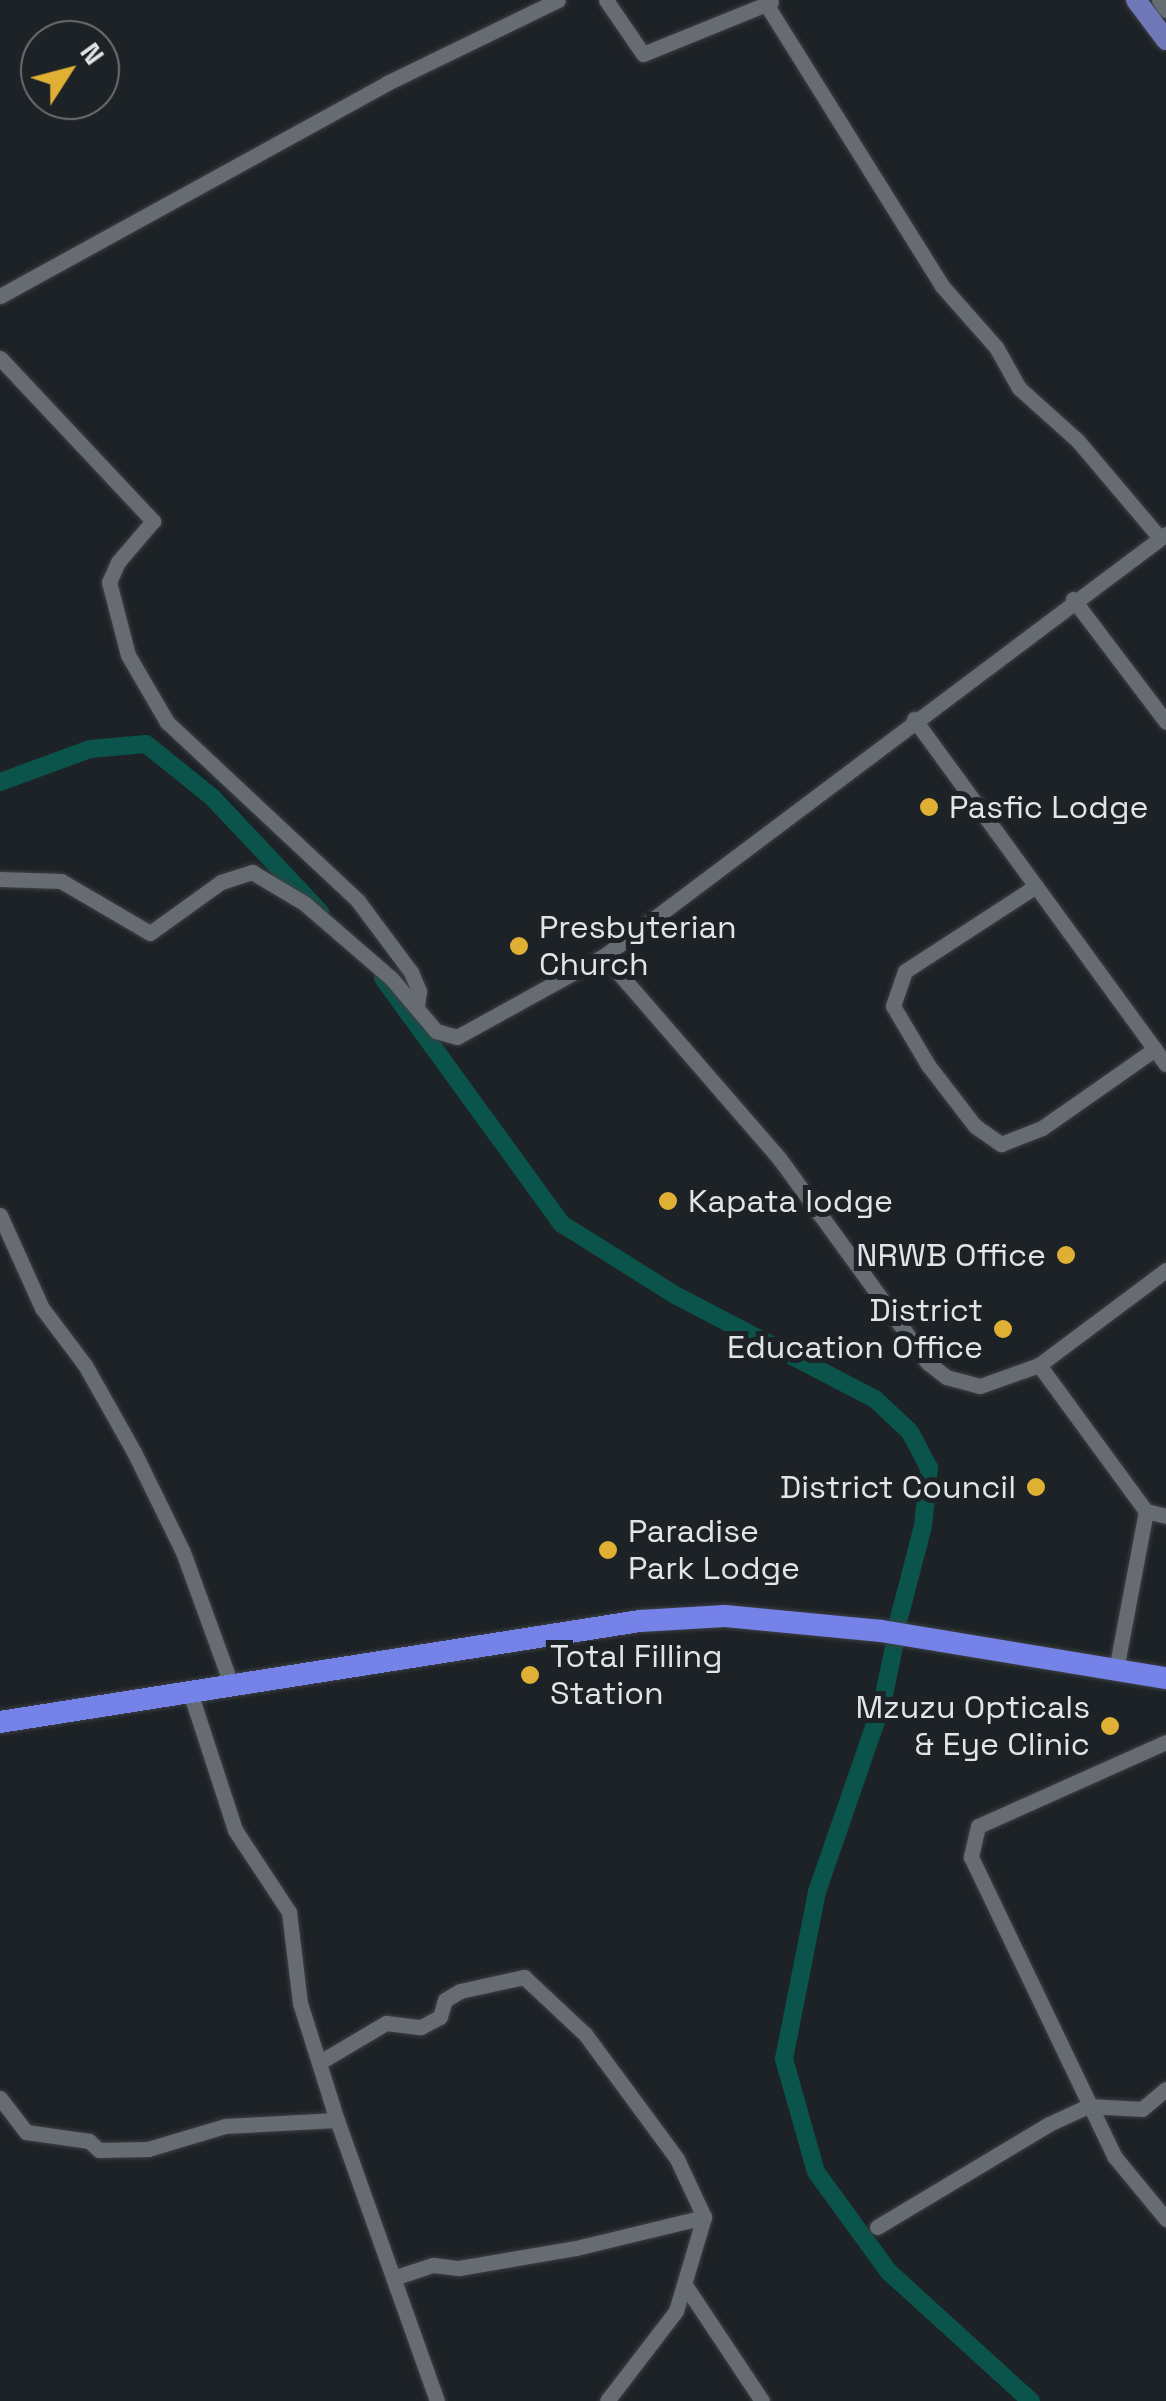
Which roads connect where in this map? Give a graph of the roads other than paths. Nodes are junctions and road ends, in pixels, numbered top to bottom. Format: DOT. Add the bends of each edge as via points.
graph roads {
  1 [pos="558,0"];
  2 [pos="606,0"];
  3 [pos="1136,0"];
  4 [pos="1159,0"];
  5 [pos="770,2"];
  6 [pos="1166,10"];
  7 [pos="1166,40"];
  8 [pos="0,296"];
  9 [pos="0,358"];
  10 [pos="1163,536"];
  11 [pos="1073,600"];
  12 [pos="914,719"];
  13 [pos="1166,722"];
  14 [pos="0,879"];
  15 [pos="1036,886"];
  16 [pos="604,956"];
  17 [pos="417,1006"];
  18 [pos="1155,1049"];
  19 [pos="1166,1064"];
  20 [pos="0,1215"];
  21 [pos="1166,1270"];
  22 [pos="1039,1365"];
  23 [pos="1146,1512"];
  24 [pos="1166,1516"];
  25 [pos="1116,1670"];
  26 [pos="1166,1678"];
  27 [pos="231,1684"];
  28 [pos="190,1692"];
  29 [pos="0,1722"];
  30 [pos="1166,1742"];
  31 [pos="320,2062"];
  32 [pos="1166,2089"];
  33 [pos="0,2098"];
  34 [pos="1088,2106"];
  35 [pos="336,2120"];
  36 [pos="704,2217"];
  37 [pos="1166,2219"];
  38 [pos="877,2227"];
  39 [pos="396,2277"];
  40 [pos="685,2285"];
  41 [pos="437,2401"];
  42 [pos="607,2401"];
  43 [pos="762,2401"];
  1 -- 8 [label="street" via="387,83"];
  2 -- 5 [label="street" via="643,54"];
  3 -- 7 [label="main road"];
  4 -- 6 [label="street"];
  5 -- 10 [label="street" via="942,286 996,347 1020,388"];
  9 -- 17 [label="street" via="153,521 109,582 128,655 167,722 358,901 411,972 420,991"];
  10 -- 11 [label="street"];
  11 -- 12 [label="street"];
  11 -- 13 [label="street"];
  12 -- 15 [label="street"];
  12 -- 16 [label="street"];
  14 -- 17 [label="street" via="61,881 150,933 221,882 252,872 304,903"];
  15 -- 18 [label="street"];
  15 -- 18 [label="street" via="905,971 893,1006 928,1065 976,1126 1001,1144 1042,1128"];
  16 -- 17 [label="street" via="457,1037 436,1031"];
  16 -- 22 [label="street" via="780,1158 927,1362 946,1377 980,1386"];
  18 -- 19 [label="street"];
  20 -- 27 [label="street" via="42,1308 85,1364 134,1452 183,1552"];
  21 -- 22 [label="street"];
  22 -- 23 [label="street"];
  23 -- 24 [label="street"];
  23 -- 25 [label="street"];
  25 -- 26 [label="highway"];
  25 -- 27 [label="highway" via="881,1632 725,1616 640,1621"];
  27 -- 28 [label="highway"];
  28 -- 29 [label="highway"];
  28 -- 31 [label="street" via="235,1830 290,1912 300,2003"];
  30 -- 34 [label="street" via="976,1829 973,1872 1043,2001"];
  31 -- 35 [label="street"];
  31 -- 36 [label="street" via="386,2024 421,2027 440,2017 444,2000 468,1988 529,1978 623,2080 677,2158"];
  32 -- 34 [label="street" via="1142,2109"];
  33 -- 35 [label="street" via="26,2132 88,2141 99,2150 148,2149 225,2126"];
  34 -- 37 [label="street" via="1129,2178"];
  34 -- 38 [label="street"];
  35 -- 39 [label="street"];
  36 -- 39 [label="street" via="576,2248 459,2268 433,2265"];
  36 -- 40 [label="street"];
  39 -- 41 [label="street"];
  40 -- 42 [label="street" via="660,2338"];
  40 -- 43 [label="street"];
}
